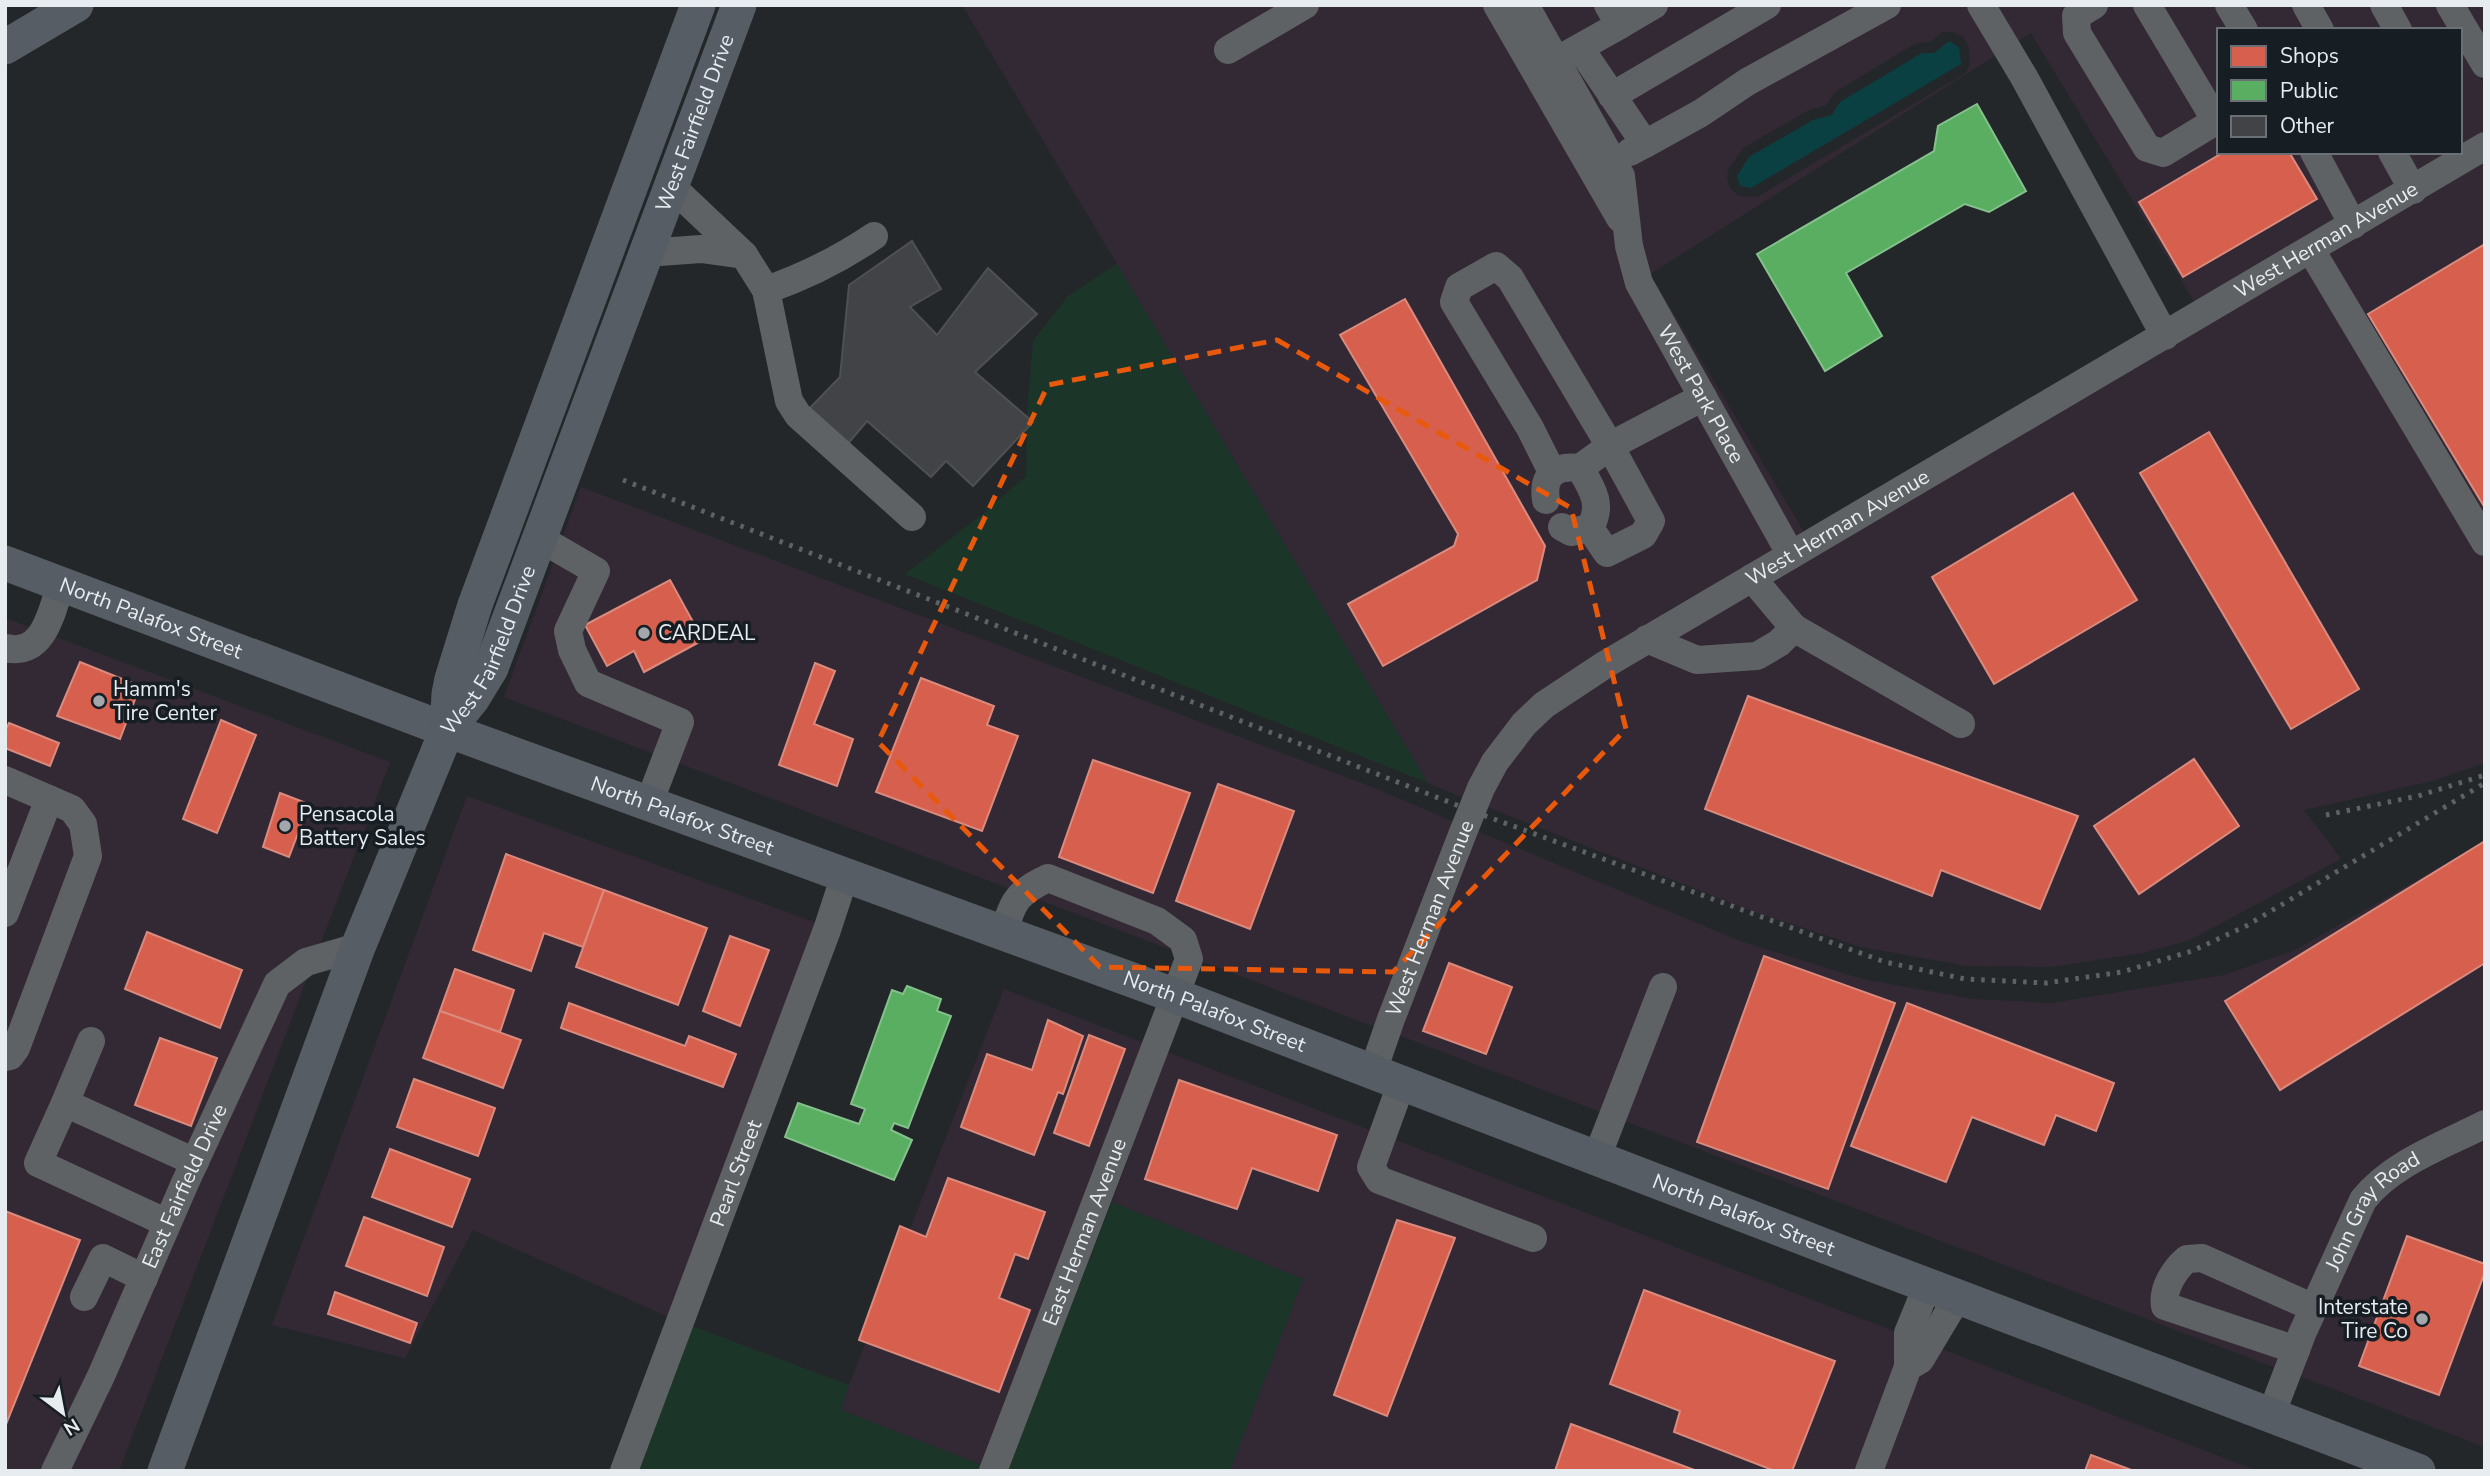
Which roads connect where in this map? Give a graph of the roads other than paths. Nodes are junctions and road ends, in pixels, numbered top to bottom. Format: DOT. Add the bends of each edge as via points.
graph roads {
  1 [pos="76,5"];
  2 [pos="698,5"];
  3 [pos="739,5"];
  4 [pos="1305,5"];
  5 [pos="1497,5"];
  6 [pos="1525,5"];
  7 [pos="1654,5"];
  8 [pos="1767,5"];
  9 [pos="1887,5"];
  10 [pos="1981,5"];
  11 [pos="2094,5"];
  12 [pos="2147,5"];
  13 [pos="2229,5"];
  14 [pos="2306,5"];
  15 [pos="2384,5"];
  16 [pos="2450,5"];
  17 [pos="1614,15"];
  18 [pos="2243,28"];
  19 [pos="2319,28"];
  20 [pos="2397,28"];
  21 [pos="5,47"];
  22 [pos="1228,50"];
  23 [pos="1557,60"];
  24 [pos="2485,64"];
  25 [pos="1612,96"];
  26 [pos="2217,118"];
  27 [pos="2217,121"];
  28 [pos="1645,144"];
  29 [pos="2471,149"];
  30 [pos="2315,154"];
  31 [pos="2393,154"];
  32 [pos="1612,162"];
  33 [pos="672,187"];
  34 [pos="2413,190"];
  35 [pos="2353,225"];
  36 [pos="1627,229"];
  37 [pos="874,236"];
  38 [pos="2311,250"];
  39 [pos="646,253"];
  40 [pos="744,255"];
  41 [pos="765,290"];
  42 [pos="2165,336"];
  43 [pos="1703,397"];
  44 [pos="1609,446"];
  45 [pos="1580,468"];
  46 [pos="1552,472"];
  47 [pos="1546,500"];
  48 [pos="912,517"];
  49 [pos="539,538"];
  50 [pos="2485,542"];
  51 [pos="1791,555"];
  52 [pos="5,563"];
  53 [pos="1752,578"];
  54 [pos="61,584"];
  55 [pos="1794,628"];
  56 [pos="1647,639"];
  57 [pos="5,648"];
  58 [pos="1961,724"];
  59 [pos="447,730"];
  60 [pos="5,780"];
  61 [pos="649,803"];
  62 [pos="60,804"];
  63 [pos="845,875"];
  64 [pos="5,913"];
  65 [pos="1004,933"];
  66 [pos="358,947"];
  67 [pos="1663,987"];
  68 [pos="1176,996"];
  69 [pos="91,1041"];
  70 [pos="5,1057"];
  71 [pos="1388,1077"];
  72 [pos="65,1103"];
  73 [pos="2485,1124"];
  74 [pos="1597,1157"];
  75 [pos="195,1162"];
  76 [pos="167,1223"];
  77 [pos="1533,1238"];
  78 [pos="144,1278"];
  79 [pos="1944,1290"];
  80 [pos="84,1297"];
  81 [pos="2314,1308"];
  82 [pos="2296,1350"];
  83 [pos="2271,1415"];
  84 [pos="55,1471"];
  85 [pos="165,1471"];
  86 [pos="624,1471"];
  87 [pos="993,1471"];
  88 [pos="1869,1471"];
  89 [pos="2418,1471"];
  1 -- 21 [label="main road"];
  2 -- 59 [label="main road, West Fairfield Drive" via="475,605 452,679"];
  3 -- 33 [label="main road, West Fairfield Drive"];
  4 -- 22 [label="street"];
  5 -- 23 [label="street, West Park Place"];
  6 -- 23 [label="street, West Park Place"];
  7 -- 17 [label="street"];
  8 -- 25 [label="street"];
  9 -- 28 [label="street"];
  10 -- 42 [label="street"];
  11 -- 27 [label="street" via="2076,16 2077,33 2147,148 2163,153"];
  12 -- 26 [label="street"];
  13 -- 18 [label="street"];
  14 -- 19 [label="street"];
  15 -- 20 [label="street"];
  16 -- 24 [label="street"];
  17 -- 23 [label="street"];
  23 -- 25 [label="street"];
  23 -- 32 [label="street, West Park Place"];
  23 -- 36 [label="street, West Park Place"];
  25 -- 28 [label="street"];
  28 -- 32 [label="street"];
  29 -- 34 [label="street, West Herman Avenue"];
  30 -- 35 [label="street"];
  31 -- 34 [label="street"];
  32 -- 36 [label="street, West Park Place" via="1620,176"];
  33 -- 39 [label="main road, West Fairfield Drive"];
  33 -- 40 [label="street"];
  34 -- 35 [label="street, West Herman Avenue"];
  35 -- 38 [label="street, West Herman Avenue"];
  36 -- 43 [label="street, West Park Place" via="1640,283"];
  37 -- 41 [label="street" via="807,274"];
  38 -- 42 [label="street, West Herman Avenue"];
  38 -- 50 [label="street"];
  39 -- 40 [label="street" via="701,249"];
  39 -- 49 [label="main road, West Fairfield Drive"];
  40 -- 41 [label="street"];
  41 -- 48 [label="street" via="789,401 798,415"];
  42 -- 51 [label="street, West Herman Avenue"];
  43 -- 44 [label="street"];
  43 -- 51 [label="street, West Park Place"];
  44 -- 45 [label="street"];
  44 -- 45 [label="street" via="1651,521 1643,535 1607,553 1576,528 1597,515 1596,500"];
  44 -- 46 [label="street" via="1510,278 1496,266 1459,287 1454,302"];
  45 -- 46 [label="street"];
  46 -- 47 [label="street" via="1544,487"];
  49 -- 59 [label="main road, West Fairfield Drive" via="491,668"];
  49 -- 61 [label="street" via="596,571 568,631 588,683 680,722"];
  51 -- 53 [label="street, West Herman Avenue"];
  52 -- 54 [label="main road, North Palafox Street"];
  53 -- 55 [label="street"];
  53 -- 56 [label="street, West Herman Avenue"];
  54 -- 57 [label="street" via="45,629 35,643 18,651"];
  54 -- 59 [label="main road, North Palafox Street"];
  55 -- 56 [label="street" via="1757,656 1697,660"];
  55 -- 58 [label="street"];
  56 -- 71 [label="street, West Herman Avenue" via="1544,705 1495,761 1391,1019"];
  59 -- 61 [label="main road, North Palafox Street"];
  59 -- 66 [label="main road"];
  60 -- 62 [label="street"];
  61 -- 63 [label="main road, North Palafox Street"];
  62 -- 64 [label="street"];
  62 -- 70 [label="street" via="83,824 88,856 16,1048"];
  63 -- 65 [label="main road, North Palafox Street"];
  63 -- 86 [label="street, Pearl Street"];
  65 -- 68 [label="main road, North Palafox Street"];
  65 -- 68 [label="street, East Herman Avenue" via="1023,890 1048,878 1157,921 1183,940 1188,959"];
  66 -- 75 [label="street, East Fairfield Drive" via="306,962 277,984"];
  66 -- 85 [label="main road"];
  67 -- 74 [label="street"];
  68 -- 71 [label="main road, North Palafox Street"];
  68 -- 87 [label="street, East Herman Avenue"];
  69 -- 72 [label="street"];
  71 -- 74 [label="main road, North Palafox Street"];
  71 -- 77 [label="street, West Herman Avenue" via="1371,1167 1379,1180"];
  72 -- 75 [label="street"];
  72 -- 76 [label="street" via="38,1163"];
  73 -- 81 [label="street, John Gray Road" via="2399,1169 2373,1188 2363,1200"];
  74 -- 79 [label="main road, North Palafox Street"];
  75 -- 76 [label="street, East Fairfield Drive"];
  76 -- 78 [label="street, East Fairfield Drive"];
  78 -- 80 [label="street" via="103,1258"];
  78 -- 84 [label="street, East Fairfield Drive"];
  79 -- 83 [label="main road, North Palafox Street"];
  79 -- 88 [label="street" via="1908,1333 1908,1367"];
  81 -- 82 [label="street, John Gray Road"];
  81 -- 82 [label="street" via="2202,1258 2187,1259 2177,1268 2163,1296 2165,1306"];
  82 -- 83 [label="street, John Gray Road"];
  83 -- 89 [label="main road, North Palafox Street"];
}
